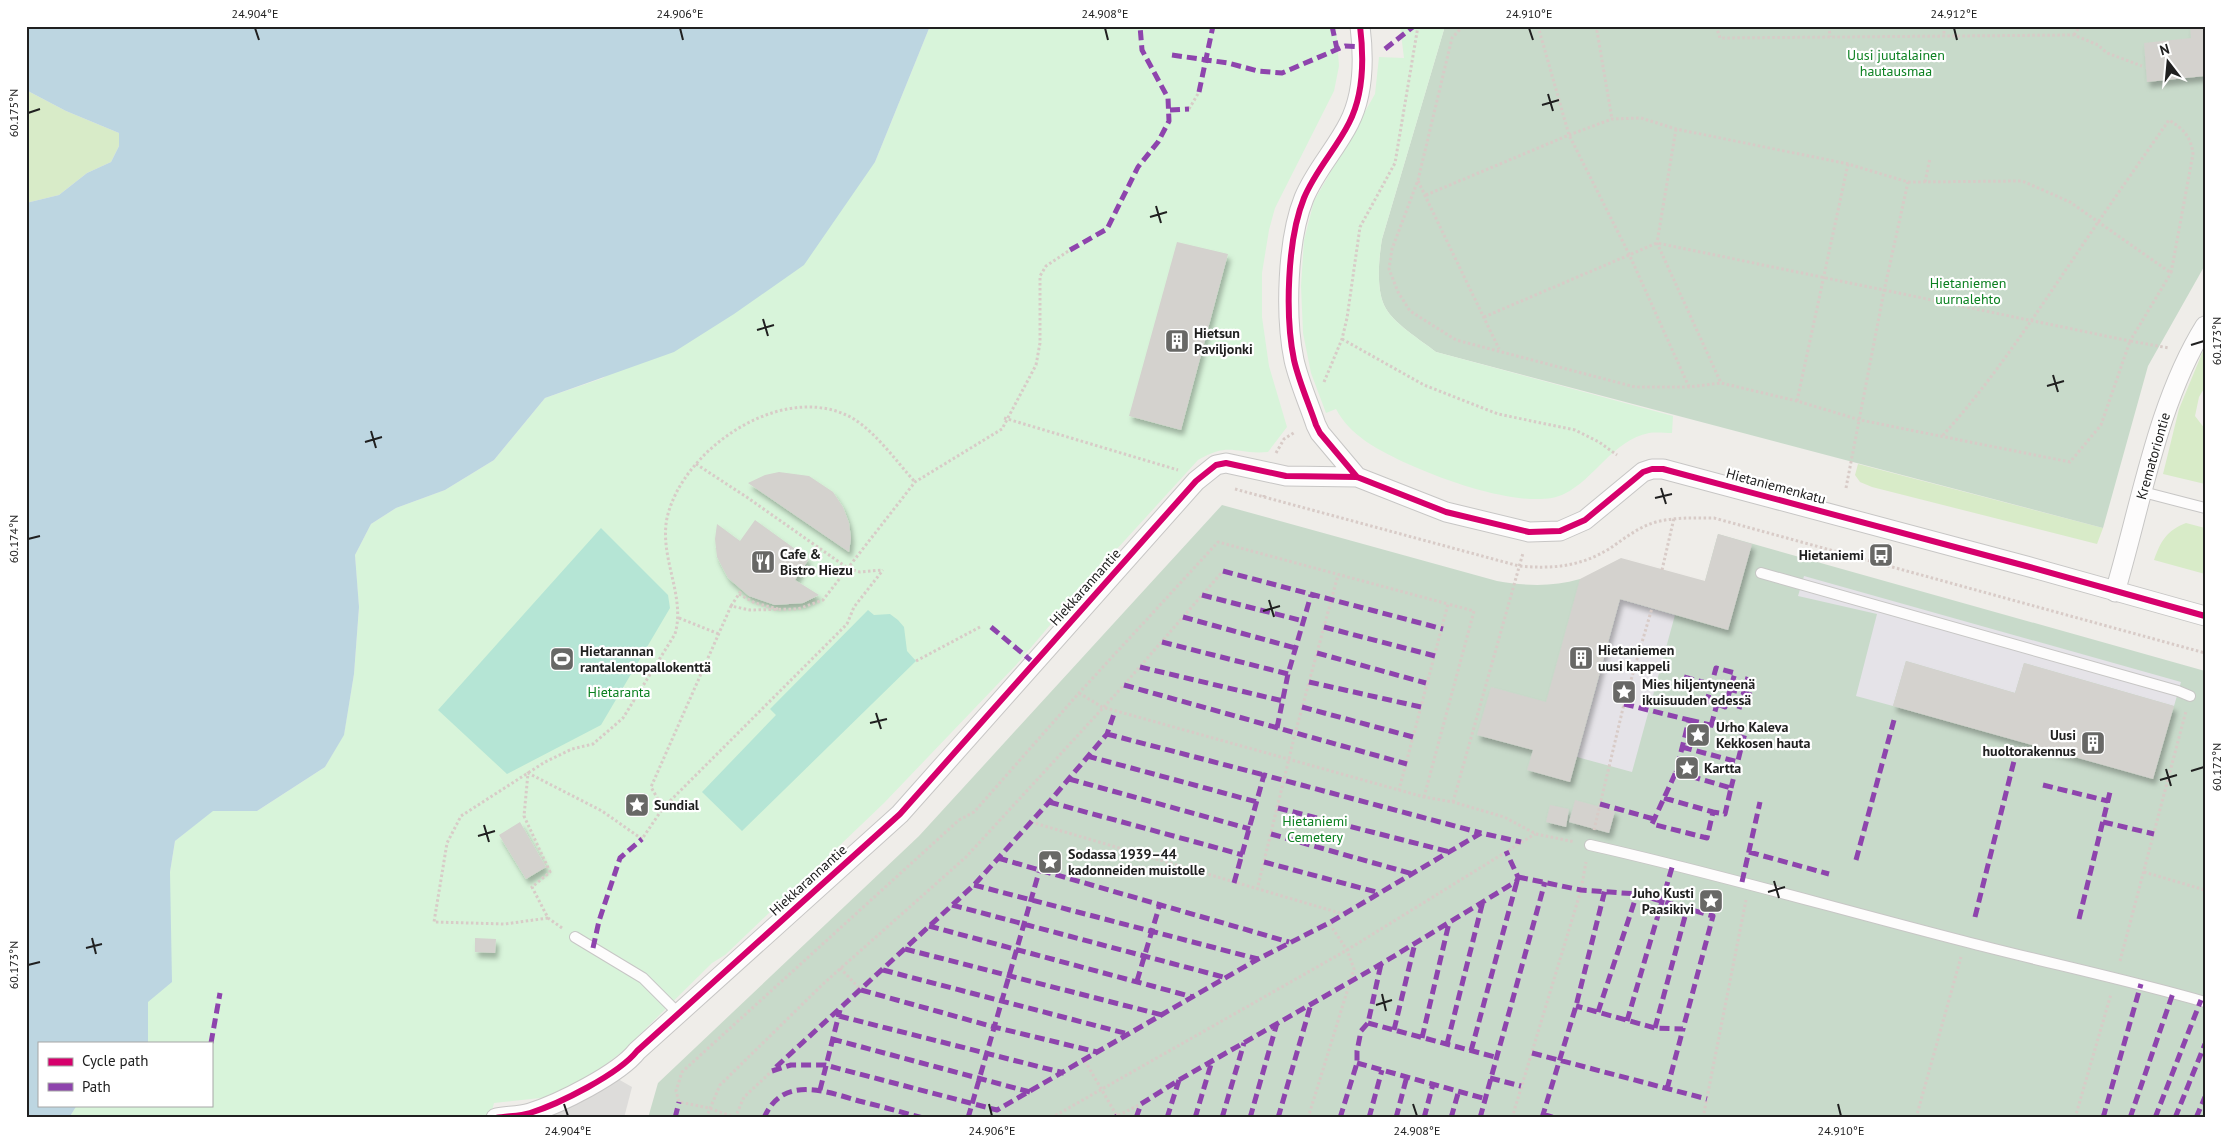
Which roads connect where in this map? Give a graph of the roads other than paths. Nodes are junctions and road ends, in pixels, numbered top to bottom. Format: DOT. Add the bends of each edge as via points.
graph roads {
  1 [pos="1360,26"];
  2 [pos="2205,326"];
  3 [pos="1357,477"];
  4 [pos="2143,492"];
  5 [pos="2205,508"];
  6 [pos="1760,573"];
  7 [pos="2115,592"];
  8 [pos="2205,616"];
  9 [pos="2190,696"];
  10 [pos="1590,845"];
  11 [pos="575,937"];
  12 [pos="2205,1002"];
  13 [pos="678,1013"];
  14 [pos="496,1118"];
  1 -- 3 [label="street" via="1363,70 1358,94 1350,123 1303,199 1292,245 1289,288 1289,325 1294,361 1316,425"];
  2 -- 4 [label="street, Krematoriontie" via="2189,351 2172,389"];
  3 -- 7 [label="street, Hietaniemenkatu" via="1446,512 1529,532 1560,531 1585,520 1643,472 1663,469"];
  3 -- 13 [label="street, Hiekkarannantie" via="1286,476 1226,463 1216,465 1196,481 900,814"];
  4 -- 5 [label="lane"];
  4 -- 7 [label="street, Krematoriontie"];
  6 -- 9 [label="lane"];
  7 -- 8 [label="street, Hietaniemenkatu"];
  10 -- 12 [label="lane"];
  11 -- 13 [label="lane" via="643,978"];
  13 -- 14 [label="street, Hiekkarannantie" via="628,1062 584,1088 530,1113"];
}
